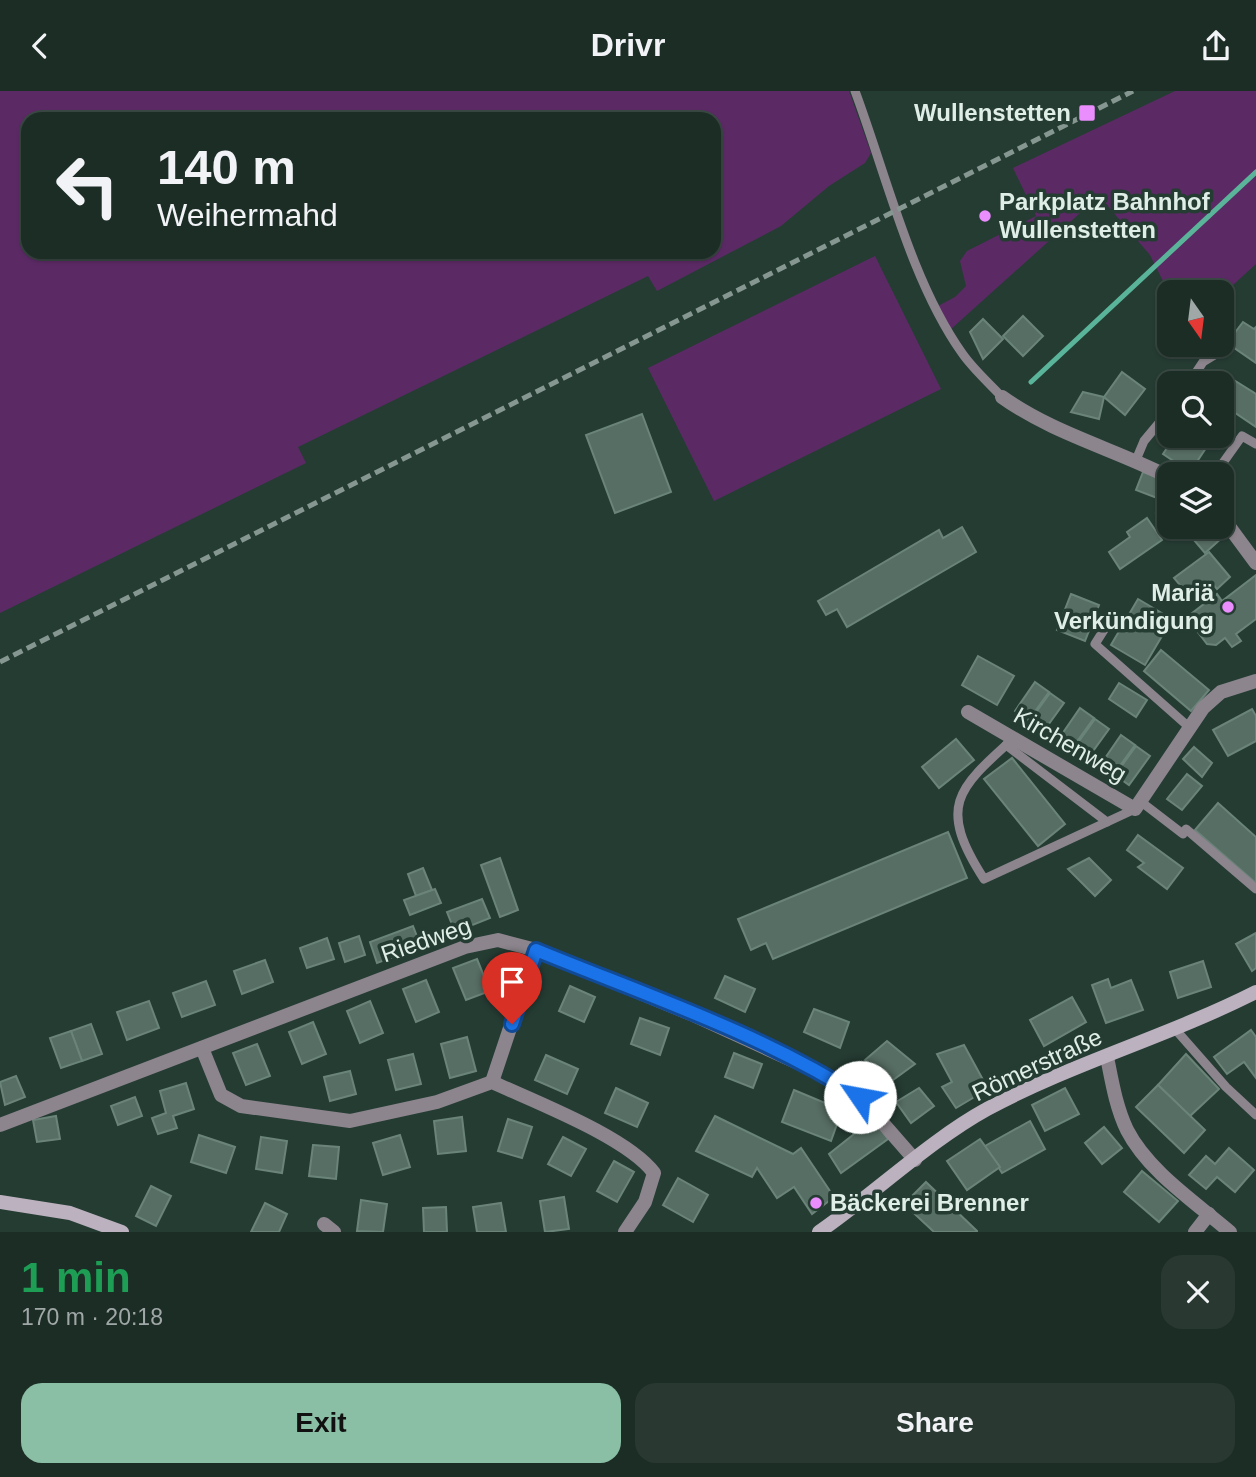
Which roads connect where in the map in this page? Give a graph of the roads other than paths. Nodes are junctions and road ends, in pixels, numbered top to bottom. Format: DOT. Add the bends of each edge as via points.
graph roads {
  1 [pos="855,91"];
  2 [pos="1211,357"];
  3 [pos="1197,371"];
  4 [pos="1002,397"];
  5 [pos="1157,425"];
  6 [pos="1256,444"];
  7 [pos="1136,460"];
  8 [pos="1224,462"];
  9 [pos="1157,471"];
  10 [pos="1234,533"];
  11 [pos="1256,563"];
  12 [pos="1107,625"];
  13 [pos="1256,681"];
  14 [pos="968,712"];
  15 [pos="1190,728"];
  16 [pos="1010,742"];
  17 [pos="1138,805"];
  18 [pos="1107,822"];
  19 [pos="1256,888"];
  20 [pos="536,950"];
  21 [pos="1256,992"];
  22 [pos="1175,1029"];
  23 [pos="202,1048"];
  24 [pos="1107,1057"];
  25 [pos="492,1082"];
  26 [pos="1256,1115"];
  27 [pos="0,1125"];
  28 [pos="915,1160"];
  29 [pos="0,1202"];
  30 [pos="1209,1214"];
  31 [pos="825,1230"];
  32 [pos="121,1232"];
  33 [pos="625,1232"];
  34 [pos="1195,1232"];
  35 [pos="1230,1232"];
  1 -- 4 [label="lane" via="915,261 935,303 962,353"];
  2 -- 3 [label="lane"];
  4 -- 7 [label="street" via="1028,416"];
  5 -- 7 [label="lane"];
  6 -- 8 [label="lane" via="1242,436"];
  7 -- 9 [label="street"];
  10 -- 11 [label="street"];
  12 -- 15 [label="lane" via="1095,644"];
  13 -- 15 [label="street, Kirchenweg" via="1221,692"];
  14 -- 16 [label="street, Kirchenweg"];
  15 -- 17 [label="street, Kirchenweg"];
  16 -- 17 [label="street, Kirchenweg"];
  16 -- 18 [label="lane"];
  16 -- 18 [label="lane" via="974,773 958,798 957,819 984,879"];
  17 -- 18 [label="lane"];
  17 -- 19 [label="lane" via="1183,834 1186,829"];
  20 -- 23 [label="street, Riedweg" via="498,940 465,947"];
  20 -- 25 [label="street"];
  20 -- 28 [label="street, Riedweg" via="831,1078 860,1097"];
  21 -- 22 [label="main road, Römerstraße"];
  22 -- 24 [label="main road, Römerstraße"];
  22 -- 26 [label="lane"];
  23 -- 25 [label="street" via="221,1095 241,1106 351,1121 437,1102"];
  23 -- 27 [label="street, Riedweg"];
  24 -- 28 [label="main road, Römerstraße" via="985,1110"];
  24 -- 30 [label="street" via="1117,1104 1133,1140"];
  25 -- 33 [label="street" via="644,1160 654,1173 645,1202"];
  28 -- 31 [label="main road, Römerstraße"];
  29 -- 32 [label="main road" via="70,1213"];
  30 -- 34 [label="street"];
  30 -- 35 [label="street"];
}
